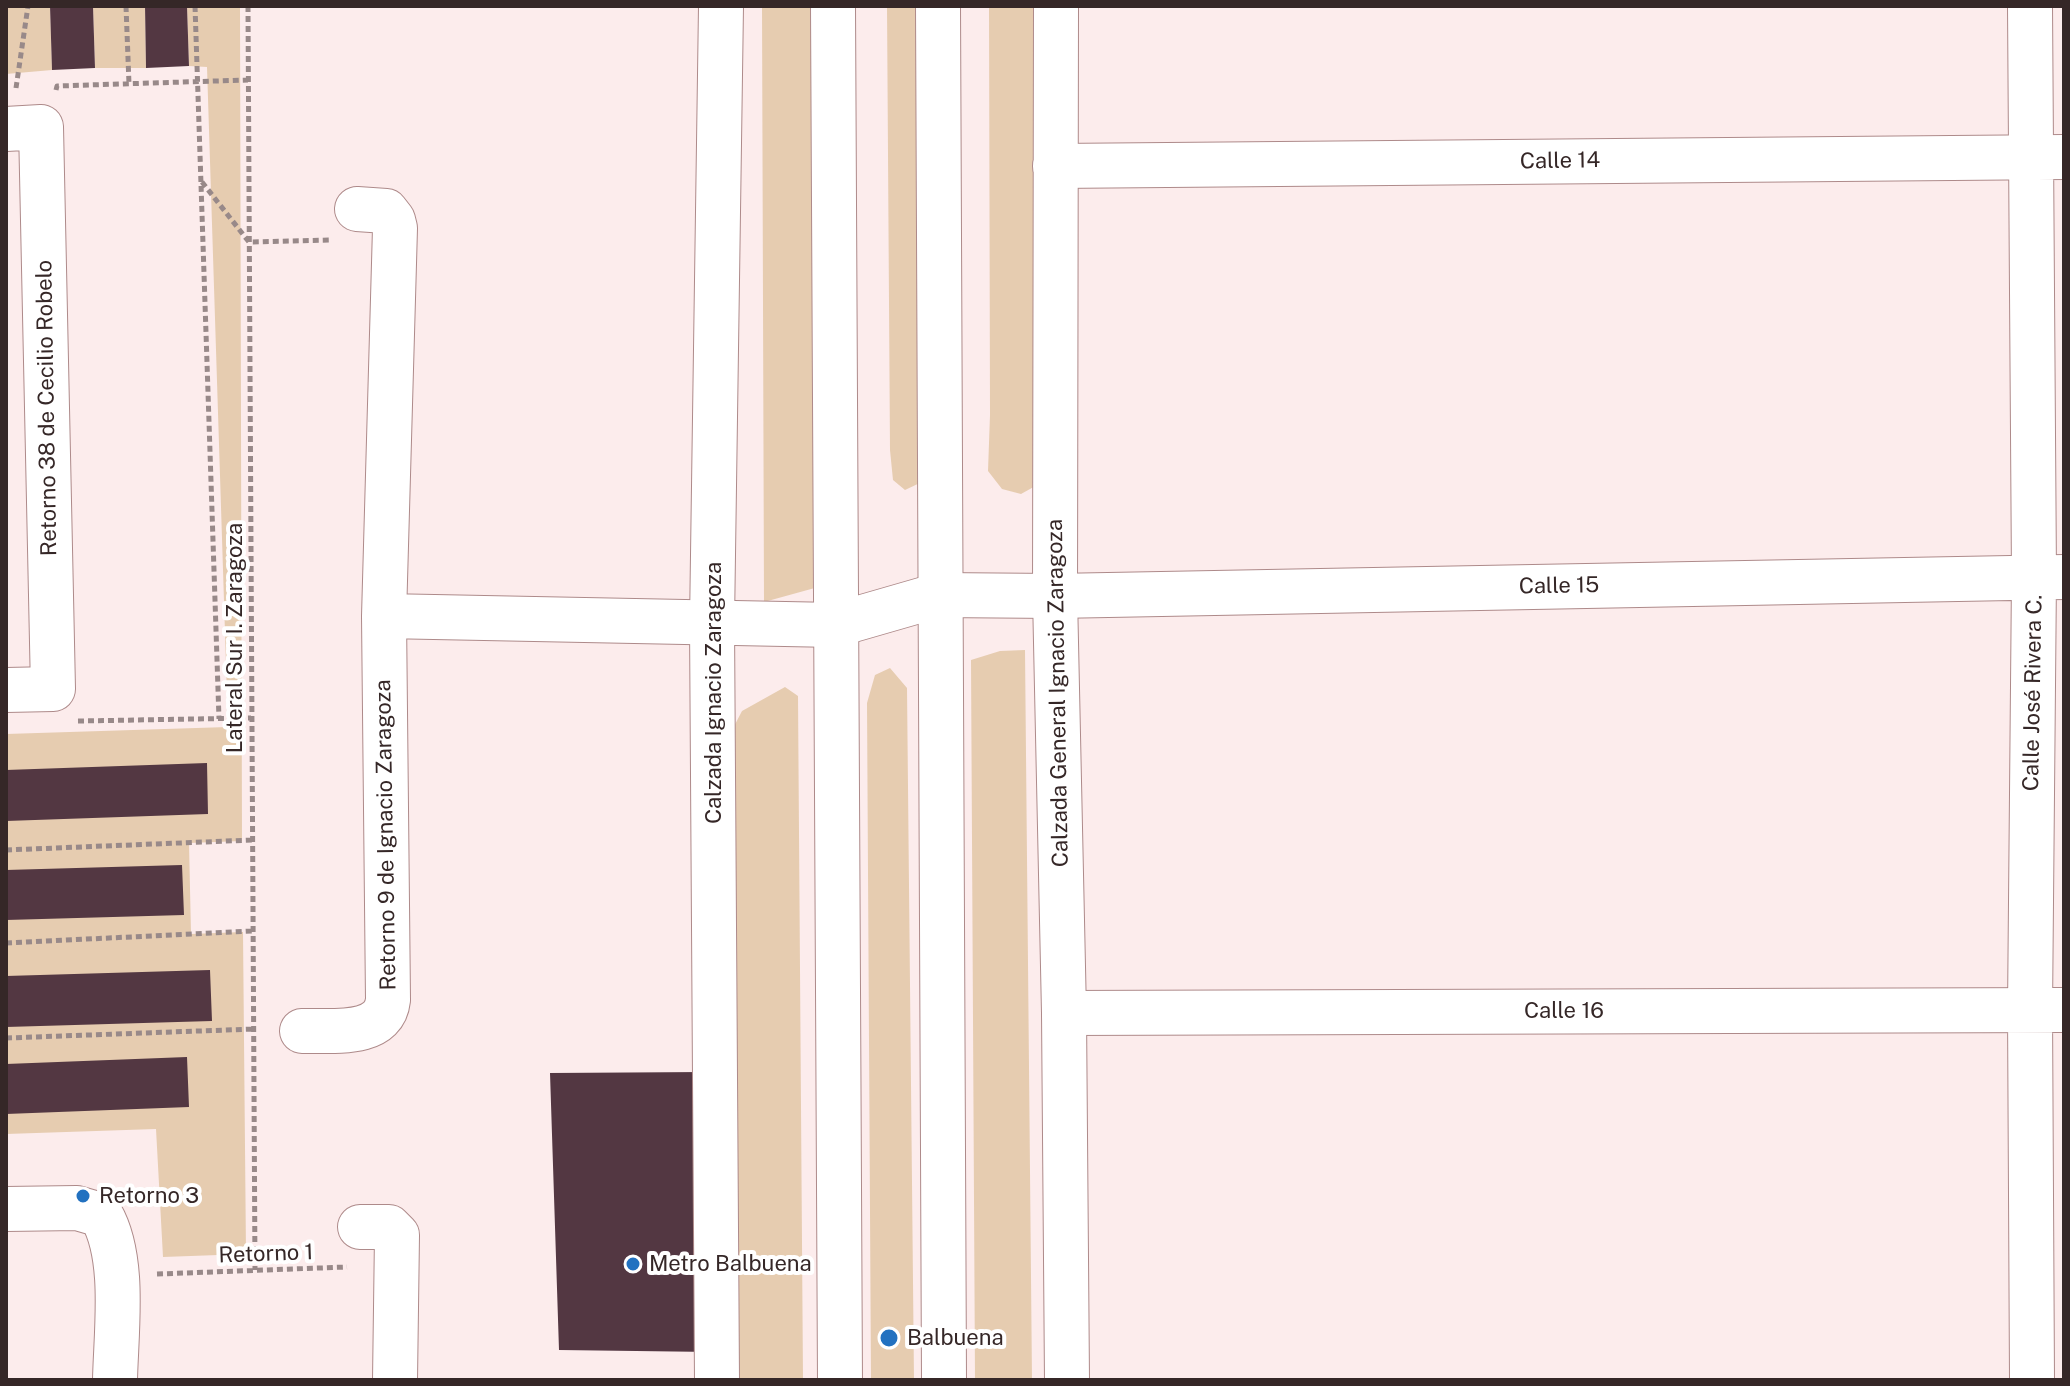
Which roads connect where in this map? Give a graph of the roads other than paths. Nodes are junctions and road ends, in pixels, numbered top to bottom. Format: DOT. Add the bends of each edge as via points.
graph roads {
  1 [pos="721,6"];
  2 [pos="833,6"];
  3 [pos="938,6"];
  4 [pos="1056,6"];
  5 [pos="2030,6"];
  6 [pos="19,128"];
  7 [pos="2048,157"];
  8 [pos="1055,166"];
  9 [pos="348,224"];
  10 [pos="2049,577"];
  11 [pos="939,595"];
  12 [pos="1055,596"];
  13 [pos="384,616"];
  14 [pos="712,623"];
  15 [pos="835,625"];
  16 [pos="6,690"];
  17 [pos="2047,1010"];
  18 [pos="1064,1013"];
  19 [pos="302,1031"];
  20 [pos="6,1209"];
  21 [pos="360,1227"];
  22 [pos="115,1380"];
  23 [pos="395,1380"];
  24 [pos="717,1380"];
  25 [pos="840,1380"];
  26 [pos="944,1380"];
  27 [pos="1067,1380"];
  28 [pos="2032,1380"];
  1 -- 14 [label="street, Calzada Ignacio Zaragoza"];
  2 -- 15 [label="street"];
  3 -- 11 [label="street"];
  4 -- 8 [label="street, Calzada General Ignacio Zaragoza"];
  5 -- 7 [label="street, Calle José Rivera C."];
  6 -- 16 [label="street, Retorno 38 de Cecilio Robelo" via="53,689"];
  7 -- 8 [label="street, Calle 14"];
  7 -- 10 [label="street, Calle José Rivera C."];
  8 -- 12 [label="street, Calzada General Ignacio Zaragoza"];
  9 -- 13 [label="street, Retorno 9 de Ignacio Zaragoza" via="386,211 395,228"];
  10 -- 12 [label="street, Calle 15"];
  10 -- 17 [label="street, Calle José Rivera C."];
  11 -- 12 [label="street, Calle 15"];
  11 -- 15 [label="street, Calle 15"];
  11 -- 26 [label="street"];
  12 -- 18 [label="street, Calzada General Ignacio Zaragoza"];
  13 -- 14 [label="street"];
  13 -- 19 [label="street, Retorno 9 de Ignacio Zaragoza" via="387,1011 382,1020 358,1029"];
  14 -- 15 [label="street, Calle 15"];
  14 -- 24 [label="street, Calzada Ignacio Zaragoza"];
  15 -- 25 [label="street"];
  17 -- 18 [label="street, Calle 16"];
  17 -- 28 [label="street, Calle José Rivera C."];
  18 -- 27 [label="street, Calzada General Ignacio Zaragoza"];
  20 -- 22 [label="street" via="77,1208 101,1215 112,1241 116,1275"];
  21 -- 23 [label="street" via="389,1227 397,1235"];
}
